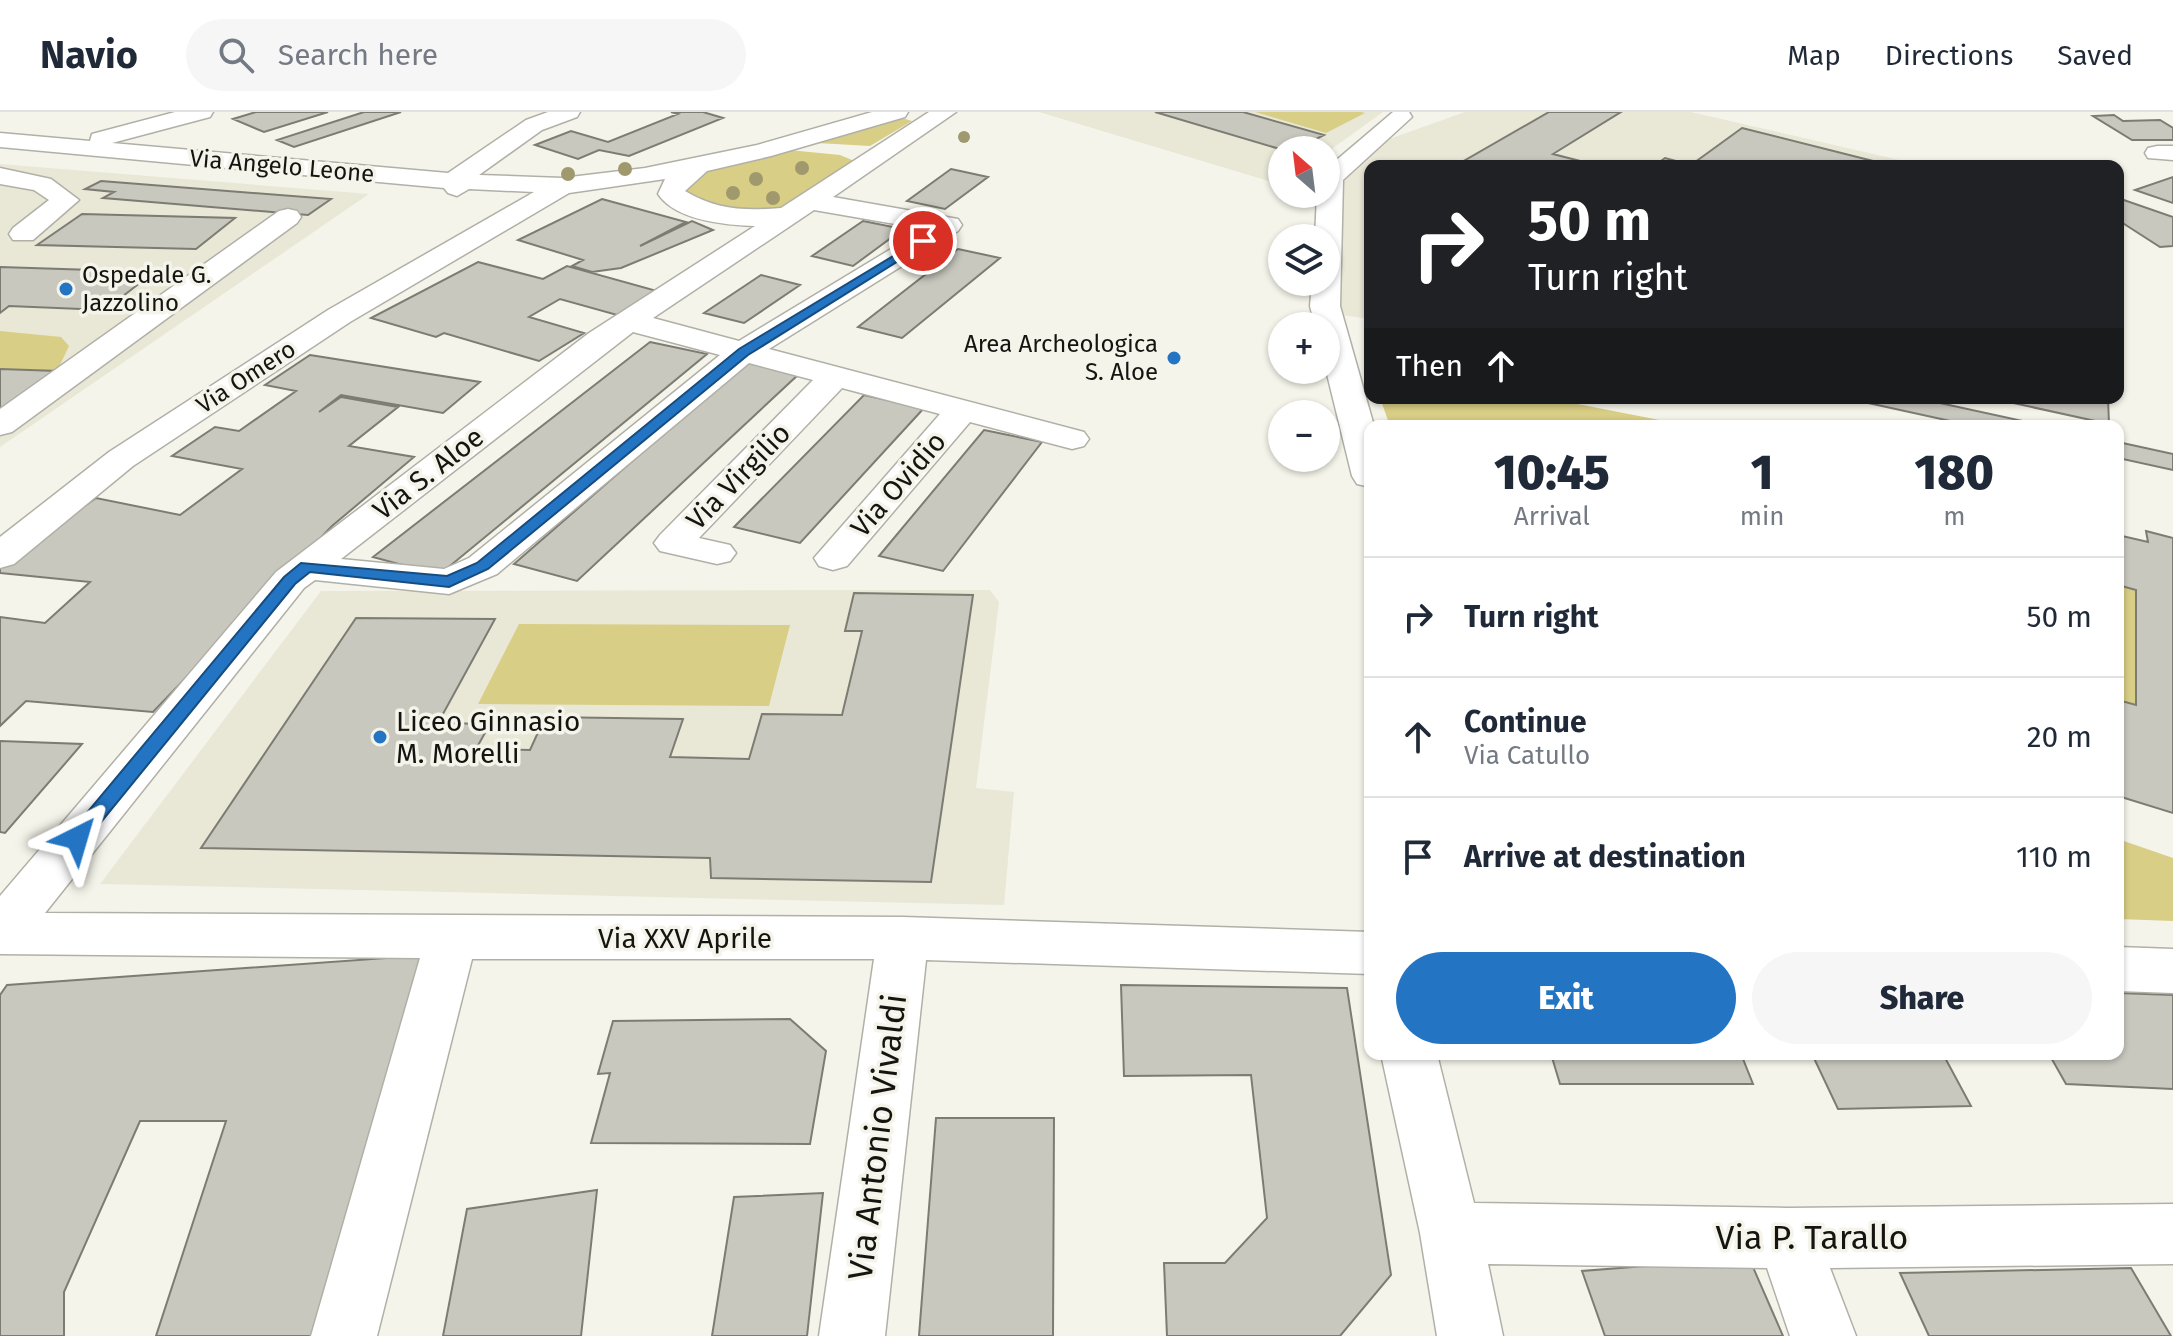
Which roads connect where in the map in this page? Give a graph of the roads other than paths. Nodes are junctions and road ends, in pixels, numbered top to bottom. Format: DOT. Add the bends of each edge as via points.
graph roads {
  1 [pos="202,112"];
  2 [pos="569,112"];
  3 [pos="897,112"];
  4 [pos="945,112"];
  5 [pos="1401,117"];
  6 [pos="0,140"];
  7 [pos="41,144"];
  8 [pos="70,146"];
  9 [pos="762,151"];
  10 [pos="0,163"];
  11 [pos="699,165"];
  12 [pos="855,170"];
  13 [pos="0,176"];
  14 [pos="452,182"];
  15 [pos="565,185"];
  16 [pos="671,194"];
  17 [pos="796,208"];
  18 [pos="288,217"];
  19 [pos="23,234"];
  20 [pos="453,250"];
  21 [pos="628,321"];
  22 [pos="743,352"];
  23 [pos="835,376"];
  24 [pos="962,410"];
  25 [pos="0,425"];
  26 [pos="1072,439"];
  27 [pos="1364,453"];
  28 [pos="717,553"];
  29 [pos="0,556"];
  30 [pos="833,558"];
  31 [pos="307,567"];
  32 [pos="0,933"];
  33 [pos="452,938"];
  34 [pos="903,938"];
  35 [pos="1364,953"];
  36 [pos="2124,969"];
  37 [pos="2173,971"];
  38 [pos="1410,1060"];
  39 [pos="1451,1233"];
  40 [pos="2173,1234"];
  41 [pos="1788,1238"];
  42 [pos="344,1336"];
  43 [pos="852,1336"];
  44 [pos="1470,1336"];
  45 [pos="1823,1336"];
  1 -- 8 [label="street"];
  2 -- 14 [label="street" via="534,125"];
  3 -- 9 [label="street"];
  4 -- 12 [label="street, Via S. Aloe"];
  5 -- 27 [label="street" via="1331,178 1325,306"];
  6 -- 7 [label="street, Via Angelo Leone"];
  7 -- 8 [label="street, Via Angelo Leone"];
  7 -- 10 [label="street"];
  8 -- 14 [label="street, Via Angelo Leone"];
  9 -- 11 [label="street"];
  9 -- 12 [label="street" via="840,155 852,160"];
  11 -- 15 [label="street"];
  11 -- 16 [label="street" via="674,185"];
  12 -- 17 [label="street, Via S. Aloe"];
  13 -- 19 [label="street" via="42,184 66,200"];
  14 -- 15 [label="street, Via Angelo Leone"];
  14 -- 20 [label="street" via="472,212 467,232"];
  15 -- 16 [label="street"];
  15 -- 20 [label="street, Via Omero"];
  16 -- 17 [label="street" via="717,217 745,220"];
  17 -- 21 [label="street, Via S. Aloe"];
  17 -- 22 [label="street" via="949,225"];
  18 -- 25 [label="street"];
  20 -- 29 [label="street, Via Omero" via="339,316 121,459"];
  21 -- 22 [label="street"];
  21 -- 31 [label="street, Via S. Aloe"];
  22 -- 23 [label="street"];
  22 -- 31 [label="street" via="483,566 449,582"];
  23 -- 24 [label="street"];
  23 -- 28 [label="street, Via Virgilio" via="673,543"];
  24 -- 26 [label="street"];
  24 -- 30 [label="street, Via Ovidio"];
  31 -- 32 [label="street, Via S. Aloe" via="290,580"];
  32 -- 33 [label="street, Via XXV Aprile"];
  33 -- 34 [label="street, Via XXV Aprile"];
  33 -- 42 [label="street"];
  34 -- 35 [label="street, Via XXV Aprile"];
  34 -- 43 [label="street, Via Antonio Vivaldi"];
  36 -- 37 [label="street"];
  38 -- 39 [label="street"];
  39 -- 41 [label="street, Via P. Tarallo"];
  39 -- 44 [label="street"];
  40 -- 41 [label="street, Via P. Tarallo"];
  41 -- 45 [label="street"];
}
